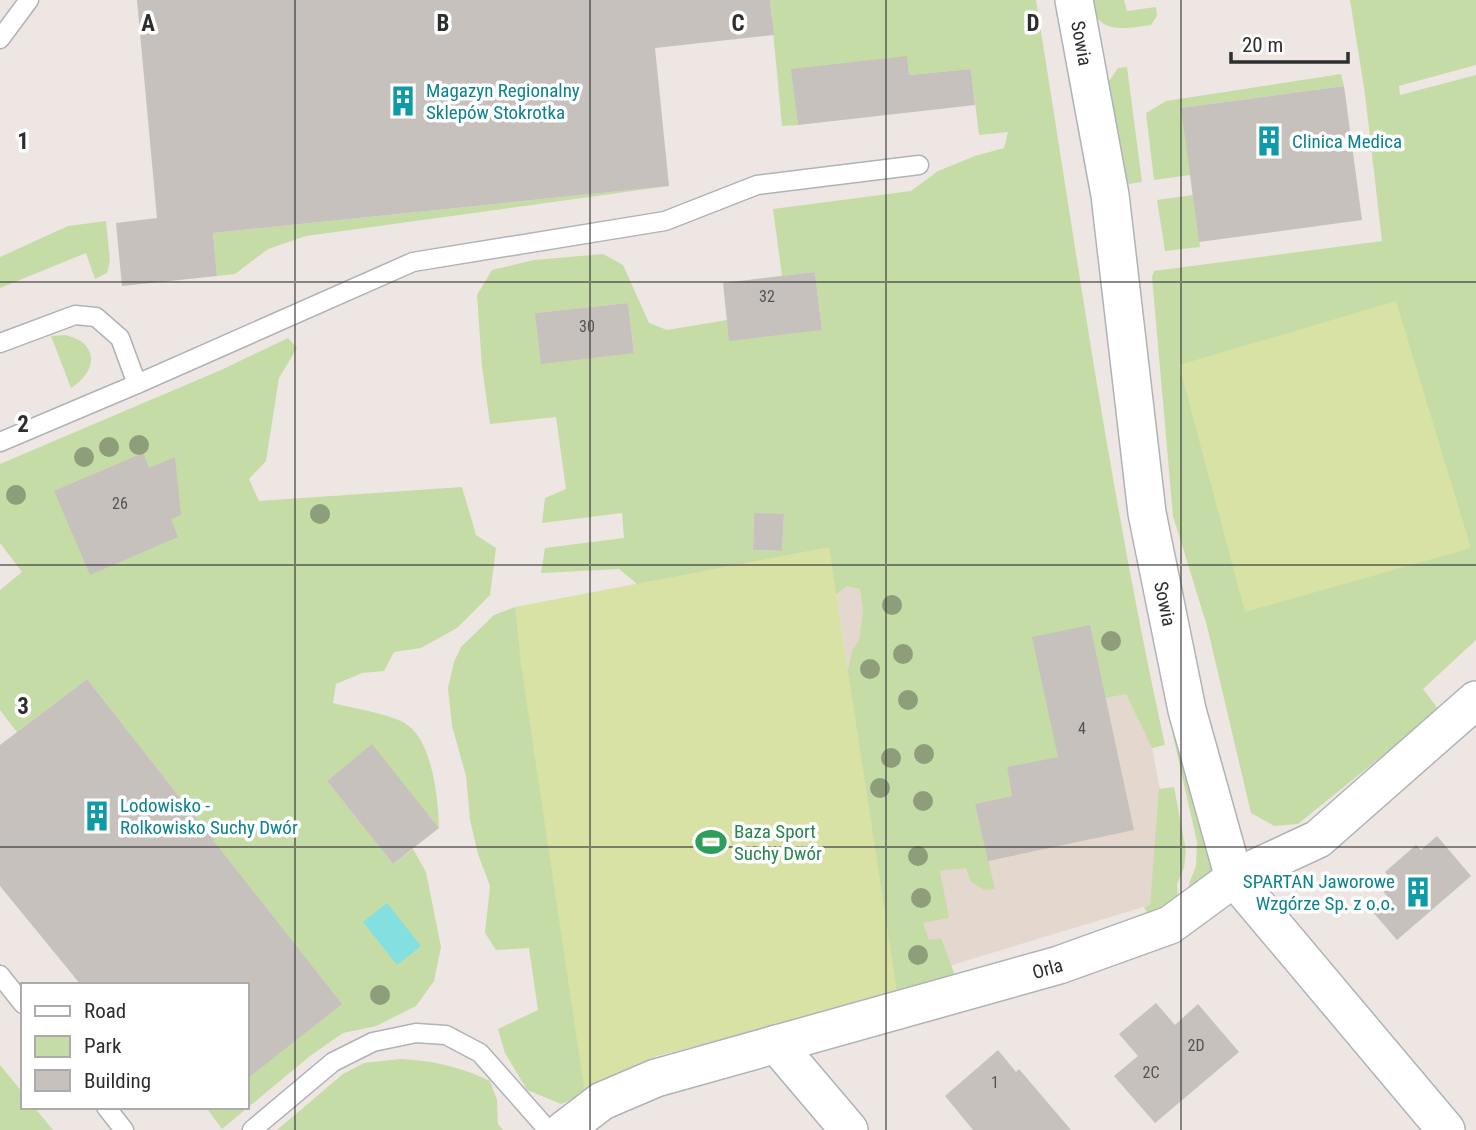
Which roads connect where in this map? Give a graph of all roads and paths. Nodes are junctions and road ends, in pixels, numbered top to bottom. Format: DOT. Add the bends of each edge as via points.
graph roads {
  1 [pos="29,0"];
  2 [pos="1074,0"];
  3 [pos="0,39"];
  4 [pos="919,166"];
  5 [pos="0,343"];
  6 [pos="137,384"];
  7 [pos="0,442"];
  8 [pos="1476,700"];
  9 [pos="1234,878"];
  10 [pos="0,975"];
  11 [pos="21,1001"];
  12 [pos="776,1044"];
  13 [pos="108,1109"];
  14 [pos="124,1130"];
  15 [pos="252,1130"];
  16 [pos="548,1130"];
  17 [pos="564,1130"];
  18 [pos="849,1130"];
  19 [pos="1446,1130"];
  1 -- 3 [label="lane"];
  2 -- 9 [label="street, Sowia" via="1110,195 1147,513 1187,710"];
  4 -- 6 [label="lane" via="757,185 665,221 413,262"];
  5 -- 6 [label="lane" via="75,315 96,317 120,338"];
  6 -- 7 [label="lane"];
  8 -- 9 [label="street, Orla" via="1318,839"];
  9 -- 12 [label="street, Orla" via="1170,925 1059,965"];
  9 -- 19 [label="street, Sowia"];
  10 -- 11 [label="lane"];
  12 -- 17 [label="street, Orla" via="656,1078 602,1101"];
  12 -- 18 [label="street"];
  13 -- 14 [label="lane"];
  15 -- 16 [label="lane" via="333,1062 373,1042 416,1033 446,1035 480,1053"];
}
